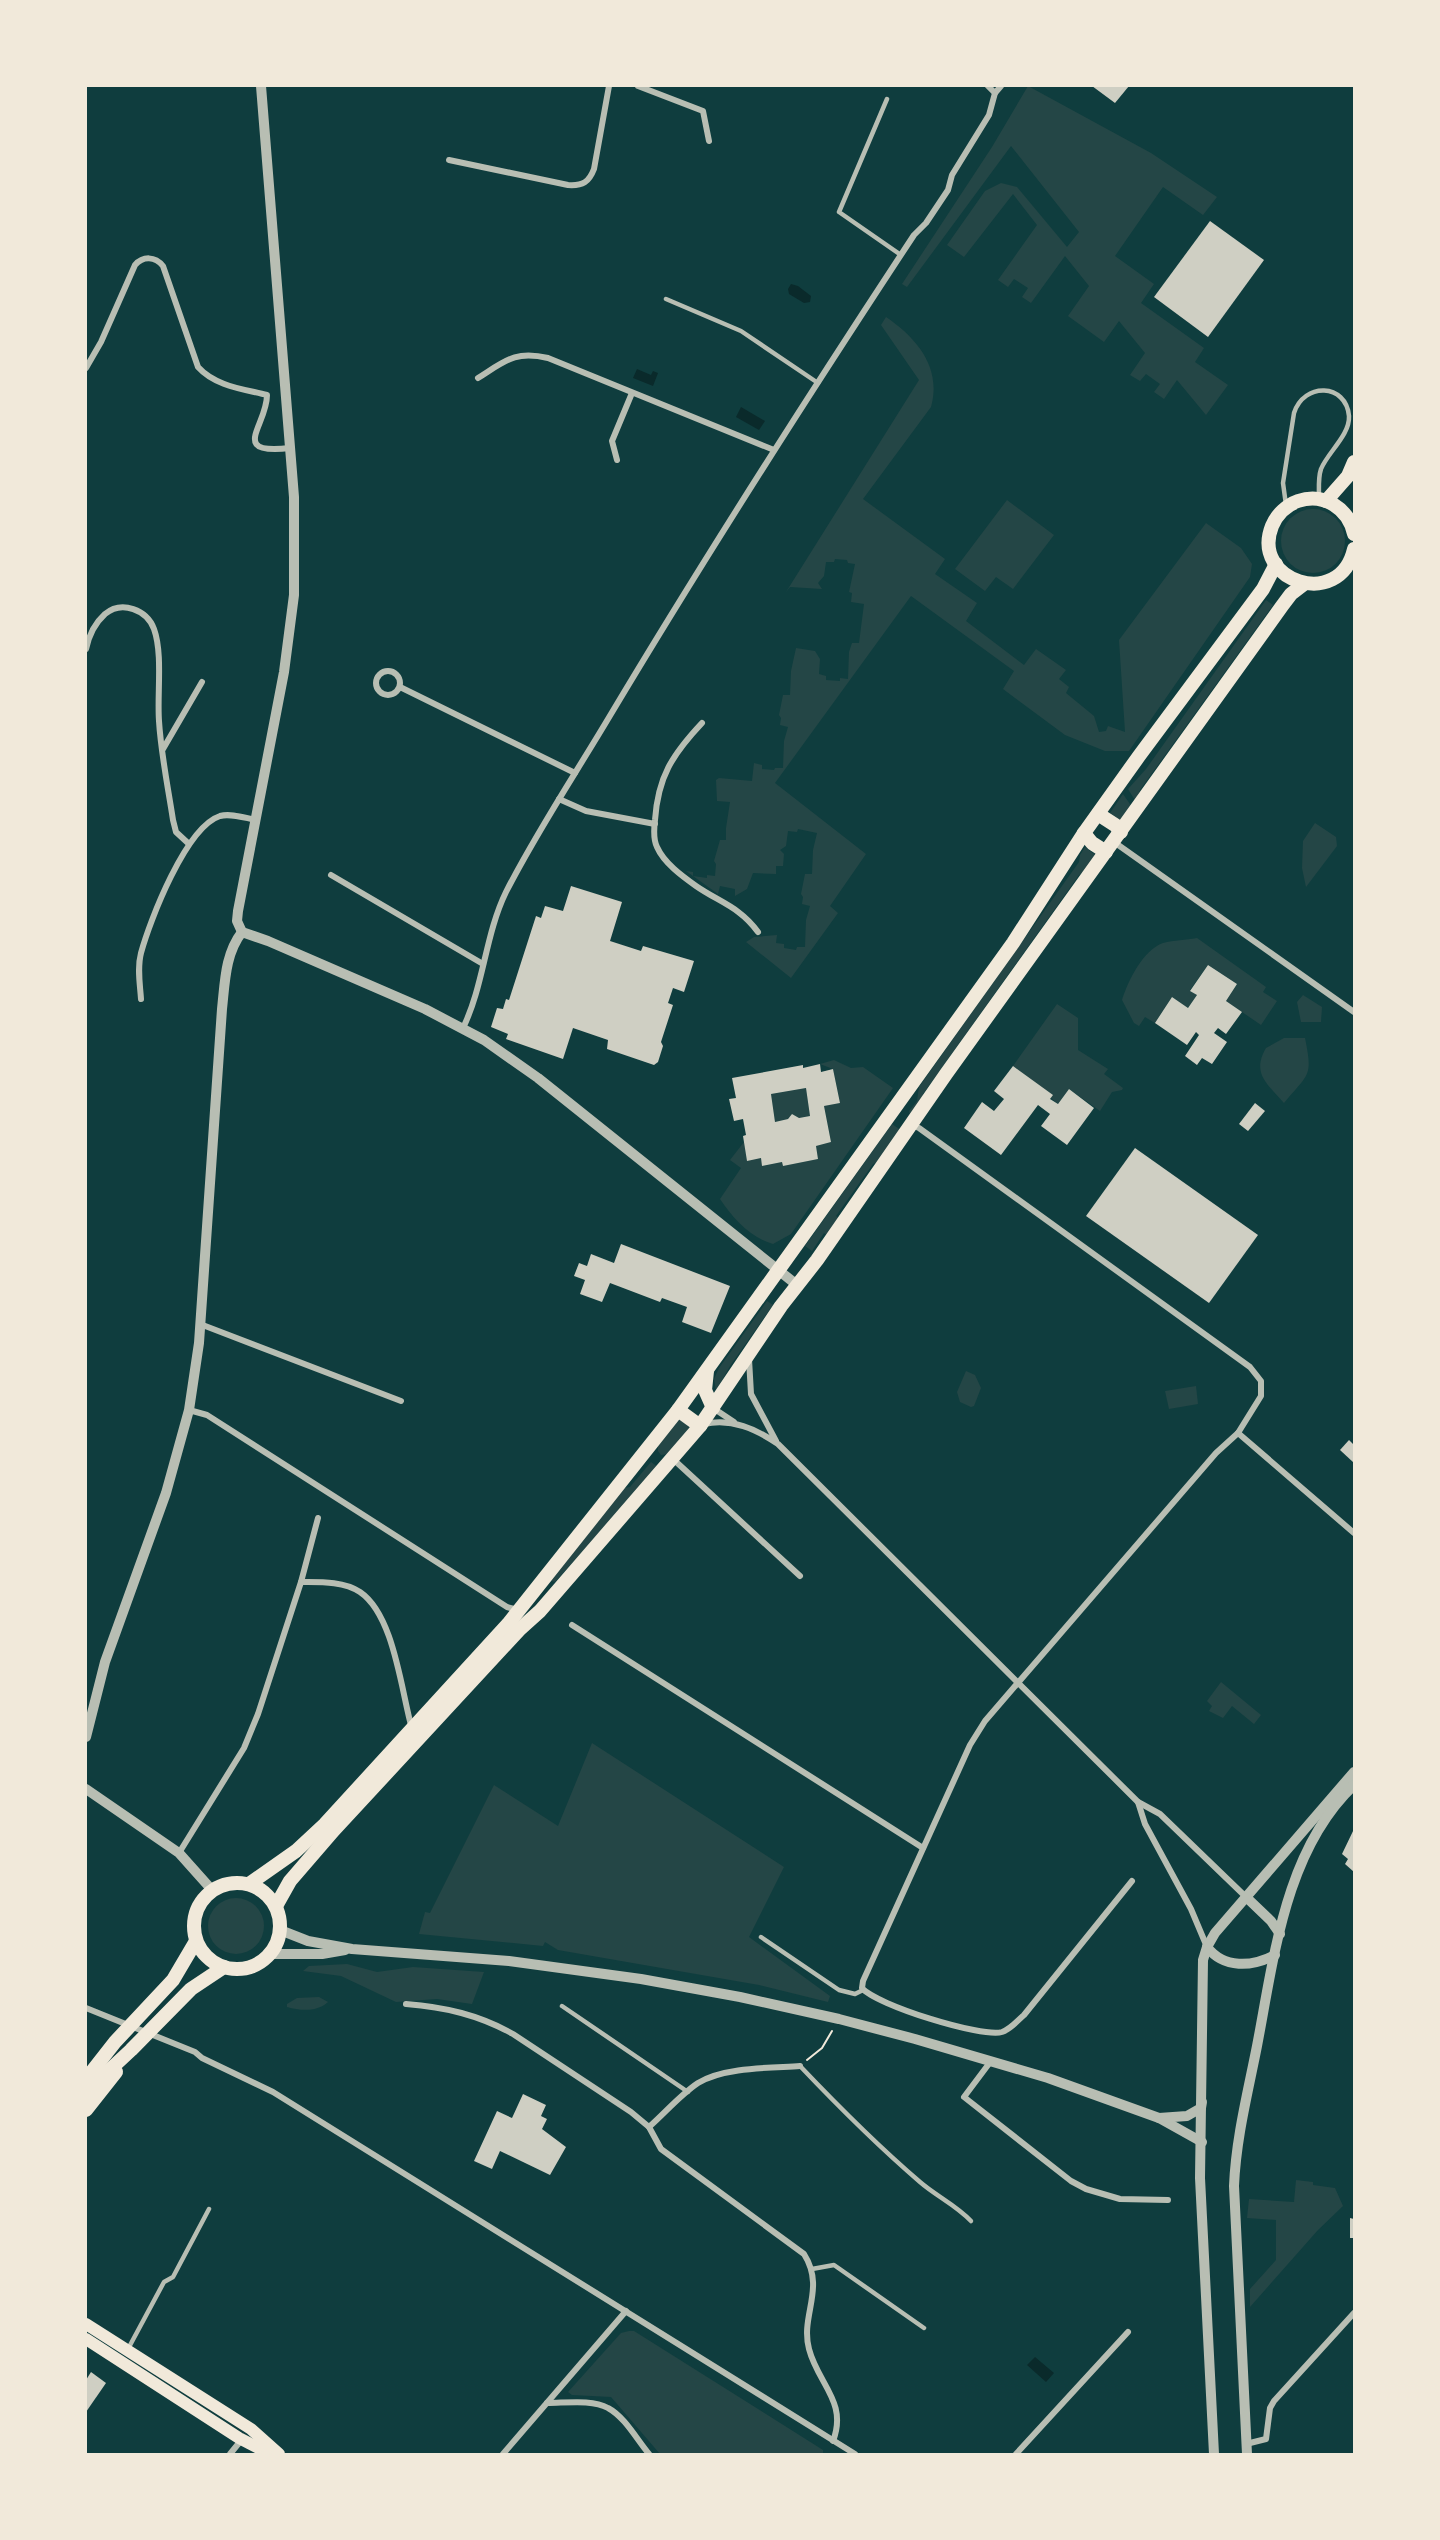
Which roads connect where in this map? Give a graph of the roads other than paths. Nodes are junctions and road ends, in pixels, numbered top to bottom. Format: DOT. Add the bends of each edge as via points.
graph roads {
  1 [pos="261,86"];
  2 [pos="609,86"];
  3 [pos="638,86"];
  4 [pos="988,86"];
  5 [pos="1001,86"];
  6 [pos="995,93"];
  7 [pos="887,99"];
  8 [pos="709,141"];
  9 [pos="449,160"];
  10 [pos="901,255"];
  11 [pos="666,299"];
  12 [pos="86,369"];
  13 [pos="478,378"];
  14 [pos="818,382"];
  15 [pos="632,393"];
  16 [pos="290,448"];
  17 [pos="774,450"];
  18 [pos="617,460"];
  19 [pos="1354,462"];
  20 [pos="1323,500"];
  21 [pos="1286,507"];
  22 [pos="1350,511"];
  23 [pos="1354,534"];
  24 [pos="1354,549"];
  25 [pos="1276,564"];
  26 [pos="1348,571"];
  27 [pos="1304,584"];
  28 [pos="86,649"];
  29 [pos="202,682"];
  30 [pos="400,687"];
  31 [pos="702,723"];
  32 [pos="162,749"];
  33 [pos="575,773"];
  34 [pos="559,799"];
  35 [pos="1098,814"];
  36 [pos="256,820"];
  37 [pos="655,824"];
  38 [pos="1084,833"];
  39 [pos="1114,842"];
  40 [pos="189,844"];
  41 [pos="331,875"];
  42 [pos="242,932"];
  43 [pos="758,932"];
  44 [pos="483,964"];
  45 [pos="141,999"];
  46 [pos="1354,1012"];
  47 [pos="463,1028"];
  48 [pos="896,1106"];
  49 [pos="912,1125"];
  50 [pos="778,1270"];
  51 [pos="797,1285"];
  52 [pos="200,1324"];
  53 [pos="749,1352"];
  54 [pos="708,1369"];
  55 [pos="400,1401"];
  56 [pos="712,1408"];
  57 [pos="189,1410"];
  58 [pos="678,1410"];
  59 [pos="737,1424"];
  60 [pos="700,1426"];
  61 [pos="1238,1433"];
  62 [pos="778,1444"];
  63 [pos="648,1448"];
  64 [pos="670,1461"];
  65 [pos="318,1518"];
  66 [pos="1354,1533"];
  67 [pos="800,1576"];
  68 [pos="301,1582"];
  69 [pos="519,1610"];
  70 [pos="572,1625"];
  71 [pos="1018,1682"];
  72 [pos="412,1730"];
  73 [pos="86,1737"];
  74 [pos="1354,1772"];
  75 [pos="1354,1785"];
  76 [pos="86,1789"];
  77 [pos="1138,1802"];
  78 [pos="923,1848"];
  79 [pos="179,1853"];
  80 [pos="1132,1881"];
  81 [pos="249,1884"];
  82 [pos="213,1890"];
  83 [pos="1246,1897"];
  84 [pos="276,1906"];
  85 [pos="280,1930"];
  86 [pos="1280,1934"];
  87 [pos="761,1937"];
  88 [pos="196,1941"];
  89 [pos="1207,1947"];
  90 [pos="352,1949"];
  91 [pos="270,1954"];
  92 [pos="1275,1955"];
  93 [pos="224,1967"];
  94 [pos="863,1990"];
  95 [pos="406,2004"];
  96 [pos="562,2006"];
  97 [pos="86,2008"];
  98 [pos="115,2042"];
  99 [pos="131,2050"];
  100 [pos="992,2061"];
  101 [pos="86,2065"];
  102 [pos="800,2066"];
  103 [pos="86,2079"];
  104 [pos="86,2092"];
  105 [pos="688,2092"];
  106 [pos="1202,2102"];
  107 [pos="86,2110"];
  108 [pos="1159,2118"];
  109 [pos="649,2127"];
  110 [pos="1202,2142"];
  111 [pos="1168,2200"];
  112 [pos="209,2209"];
  113 [pos="971,2221"];
  114 [pos="812,2269"];
  115 [pos="626,2311"];
  116 [pos="1354,2313"];
  117 [pos="86,2324"];
  118 [pos="924,2328"];
  119 [pos="1128,2332"];
  120 [pos="86,2339"];
  121 [pos="128,2350"];
  122 [pos="121,2362"];
  123 [pos="547,2403"];
  124 [pos="251,2429"];
  125 [pos="242,2440"];
  126 [pos="833,2441"];
  127 [pos="1246,2449"];
  128 [pos="230,2454"];
  129 [pos="270,2454"];
  130 [pos="279,2454"];
  131 [pos="503,2454"];
  132 [pos="649,2454"];
  133 [pos="853,2454"];
  134 [pos="1016,2454"];
  135 [pos="1214,2454"];
  1 -- 16 [label="street"];
  2 -- 9 [label="street" via="594,169 584,183 568,185"];
  3 -- 8 [label="street" via="703,111"];
  4 -- 6 [label="street"];
  5 -- 6 [label="street"];
  6 -- 10 [label="street" via="989,115 952,175 948,190"];
  7 -- 10 [label="lane" via="839,213"];
  10 -- 14 [label="street"];
  11 -- 14 [label="lane" via="741,331"];
  12 -- 16 [label="street" via="135,265 145,258 154,259 163,266 198,367 219,382 267,395 254,435 256,443 268,450"];
  13 -- 15 [label="street" via="509,358 530,354"];
  14 -- 17 [label="street"];
  15 -- 17 [label="street"];
  15 -- 18 [label="street" via="612,441"];
  16 -- 36 [label="street" via="295,508 294,595"];
  17 -- 33 [label="street"];
  19 -- 20 [label="main road" via="1348,476"];
  20 -- 21 [label="main road" via="1304,499"];
  20 -- 21 [label="lane" via="1321,470 1349,418 1340,398 1321,390 1302,398 1294,413 1283,483"];
  20 -- 22 [label="main road"];
  21 -- 25 [label="main road" via="1275,520 1270,537"];
  22 -- 23 [label="main road"];
  24 -- 26 [label="main road"];
  25 -- 27 [label="main road"];
  25 -- 35 [label="main road" via="1263,589"];
  26 -- 27 [label="main road" via="1328,582"];
  27 -- 39 [label="main road" via="1282,606"];
  28 -- 32 [label="street" via="93,629 110,610 126,607 146,618 155,636"];
  29 -- 32 [label="street"];
  30 -- 30 [label="street" via="399,677 391,671 381,672 375,681 383,695 393,695"];
  30 -- 33 [label="street"];
  31 -- 37 [label="street" via="662,778"];
  32 -- 40 [label="street" via="176,832"];
  33 -- 34 [label="street"];
  34 -- 37 [label="street" via="586,811"];
  34 -- 44 [label="street" via="506,893"];
  35 -- 38 [label="main road"];
  35 -- 39 [label="main road" via="1115,825"];
  36 -- 40 [label="street" via="219,816"];
  36 -- 42 [label="street" via="238,911"];
  37 -- 43 [label="street" via="657,847 664,858 696,886 737,909"];
  38 -- 39 [label="main road" via="1090,841"];
  38 -- 48 [label="main road" via="1013,943"];
  39 -- 46 [label="street"];
  39 -- 49 [label="main road"];
  40 -- 45 [label="street" via="179,859 141,954"];
  41 -- 44 [label="street"];
  42 -- 47 [label="street"];
  42 -- 52 [label="street" via="231,947 222,1009"];
  44 -- 47 [label="street"];
  47 -- 50 [label="street" via="538,1078"];
  48 -- 49 [label="main road"];
  48 -- 50 [label="main road"];
  49 -- 51 [label="main road"];
  49 -- 61 [label="street" via="1251,1366 1262,1384 1260,1400"];
  50 -- 51 [label="street"];
  50 -- 54 [label="main road"];
  51 -- 53 [label="main road"];
  52 -- 55 [label="street"];
  52 -- 57 [label="street"];
  53 -- 56 [label="main road"];
  53 -- 62 [label="street" via="751,1395"];
  54 -- 56 [label="main road" via="705,1389"];
  54 -- 58 [label="main road"];
  56 -- 59 [label="street"];
  56 -- 60 [label="main road"];
  57 -- 69 [label="street" via="207,1415 507,1607"];
  57 -- 73 [label="street" via="166,1493 105,1662"];
  58 -- 60 [label="main road"];
  58 -- 63 [label="main road"];
  59 -- 60 [label="street" via="715,1422"];
  59 -- 62 [label="street"];
  60 -- 64 [label="main road"];
  61 -- 66 [label="street"];
  61 -- 71 [label="street" via="1216,1453"];
  62 -- 71 [label="street"];
  63 -- 64 [label="main road" via="656,1459"];
  63 -- 69 [label="main road"];
  64 -- 67 [label="street"];
  64 -- 84 [label="main road" via="540,1611 334,1830 290,1881"];
  65 -- 68 [label="street"];
  68 -- 72 [label="street" via="343,1585 359,1590 375,1605 384,1621"];
  68 -- 79 [label="street" via="249,1738"];
  69 -- 72 [label="main road"];
  70 -- 78 [label="street"];
  71 -- 77 [label="street"];
  71 -- 78 [label="street" via="975,1737"];
  72 -- 81 [label="main road" via="308,1841"];
  74 -- 83 [label="street"];
  75 -- 86 [label="street" via="1311,1845"];
  76 -- 79 [label="street"];
  77 -- 83 [label="street" via="1160,1814"];
  77 -- 89 [label="street" via="1145,1824"];
  78 -- 94 [label="street" via="863,1981"];
  79 -- 82 [label="street"];
  80 -- 94 [label="street" via="1024,2015 1001,2032 977,2031 893,2007"];
  81 -- 82 [label="main road" via="230,1883"];
  81 -- 84 [label="main road" via="267,1894"];
  82 -- 88 [label="main road" via="196,1912"];
  83 -- 86 [label="street"];
  83 -- 89 [label="street"];
  84 -- 85 [label="main road"];
  85 -- 90 [label="street" via="308,1941"];
  85 -- 91 [label="main road"];
  86 -- 92 [label="street"];
  87 -- 94 [label="lane" via="839,1990 855,1994"];
  88 -- 93 [label="main road" via="207,1957"];
  88 -- 98 [label="main road" via="178,1973"];
  89 -- 92 [label="street" via="1218,1959 1235,1964"];
  89 -- 106 [label="street" via="1202,1972"];
  90 -- 91 [label="street" via="322,1954"];
  90 -- 100 [label="street" via="476,1958 700,1990 838,2019"];
  91 -- 93 [label="main road" via="251,1966"];
  92 -- 127 [label="street" via="1240,2129 1235,2173"];
  93 -- 99 [label="main road" via="191,1989"];
  95 -- 109 [label="street" via="465,2012 495,2024 582,2078"];
  96 -- 105 [label="lane"];
  97 -- 115 [label="street" via="195,2052 273,2092"];
  98 -- 101 [label="main road"];
  98 -- 103 [label="main road"];
  99 -- 104 [label="main road"];
  99 -- 107 [label="main road"];
  100 -- 108 [label="street"];
  100 -- 111 [label="street" via="964,2097 1030,2150 1071,2181 1099,2195 1138,2201"];
  102 -- 105 [label="street" via="719,2074"];
  102 -- 113 [label="lane" via="919,2181"];
  105 -- 109 [label="street"];
  106 -- 108 [label="street" via="1201,2108 1191,2114"];
  106 -- 110 [label="street"];
  108 -- 110 [label="street"];
  109 -- 114 [label="street" via="661,2149 793,2243"];
  110 -- 135 [label="street" via="1200,2178"];
  112 -- 121 [label="lane"];
  114 -- 118 [label="lane" via="834,2265"];
  114 -- 126 [label="street" via="809,2349 835,2403 838,2423"];
  115 -- 123 [label="street"];
  115 -- 126 [label="street"];
  116 -- 127 [label="street" via="1274,2401 1266,2439"];
  117 -- 121 [label="main road"];
  119 -- 134 [label="street"];
  120 -- 122 [label="main road"];
  121 -- 122 [label="lane"];
  121 -- 124 [label="main road"];
  122 -- 125 [label="main road"];
  123 -- 131 [label="street"];
  123 -- 132 [label="street" via="596,2404 609,2409"];
  124 -- 125 [label="street"];
  124 -- 130 [label="main road"];
  125 -- 128 [label="street"];
  125 -- 129 [label="main road"];
  126 -- 133 [label="street"];
}
